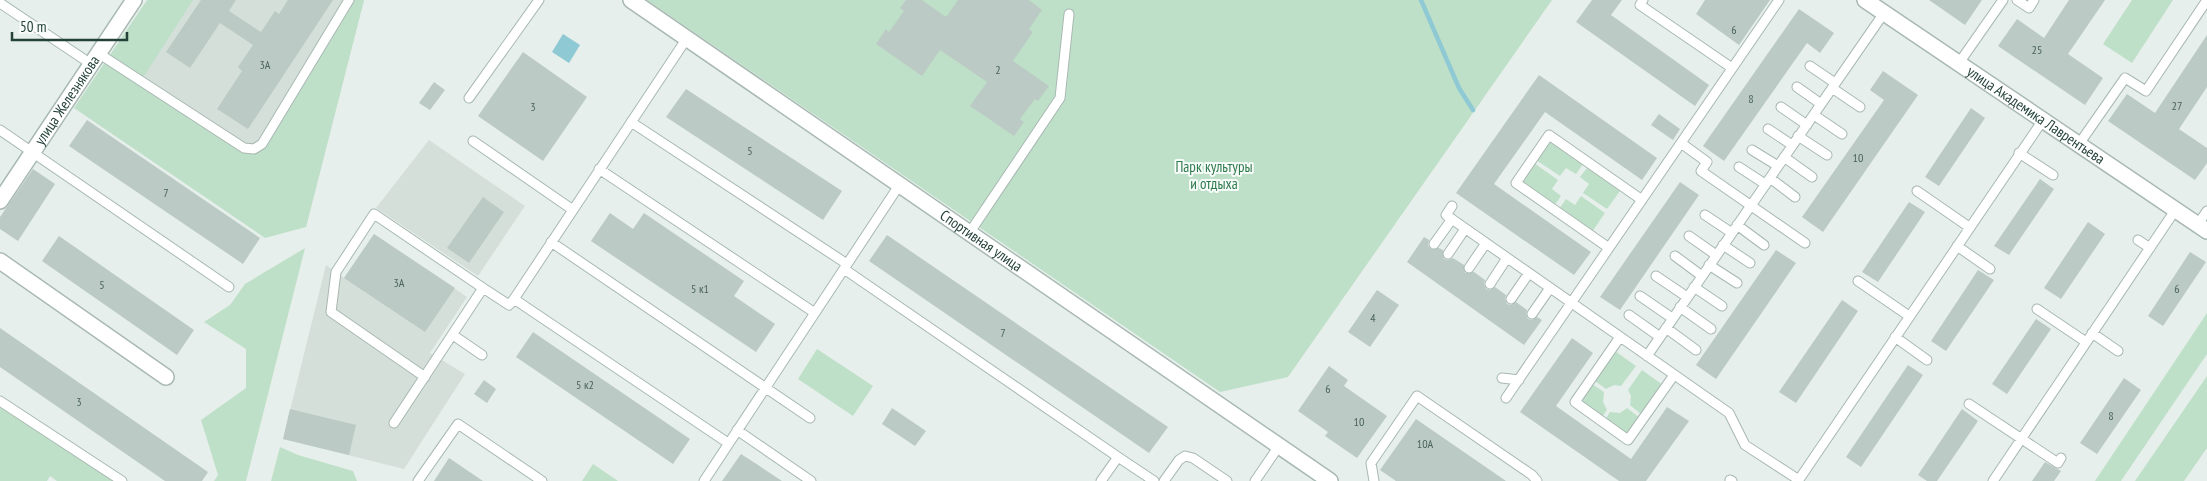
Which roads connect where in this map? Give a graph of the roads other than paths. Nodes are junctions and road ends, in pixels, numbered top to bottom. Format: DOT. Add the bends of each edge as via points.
graph roads {
  1 [pos="134,0"];
  2 [pos="349,0"];
  3 [pos="539,0"];
  4 [pos="631,0"];
  5 [pos="1643,0"];
  6 [pos="1779,0"];
  7 [pos="1865,0"];
  8 [pos="2003,0"];
  9 [pos="2017,0"];
  10 [pos="2034,0"];
  11 [pos="2207,0"];
  12 [pos="0,3"];
  13 [pos="1884,13"];
  14 [pos="1069,14"];
  15 [pos="687,38"];
  16 [pos="95,59"];
  17 [pos="1959,63"];
  18 [pos="1810,66"];
  19 [pos="1732,68"];
  20 [pos="1834,85"];
  21 [pos="1797,87"];
  22 [pos="469,98"];
  23 [pos="1821,104"];
  24 [pos="1781,107"];
  25 [pos="1860,107"];
  26 [pos="1814,114"];
  27 [pos="2043,120"];
  28 [pos="631,122"];
  29 [pos="1807,125"];
  30 [pos="1768,129"];
  31 [pos="0,130"];
  32 [pos="1842,134"];
  33 [pos="1798,136"];
  34 [pos="473,141"];
  35 [pos="1681,143"];
  36 [pos="2079,144"];
  37 [pos="1792,145"];
  38 [pos="1752,150"];
  39 [pos="33,152"];
  40 [pos="2019,153"];
  41 [pos="1827,155"];
  42 [pos="1784,157"];
  43 [pos="1778,166"];
  44 [pos="1739,167"];
  45 [pos="599,169"];
  46 [pos="2053,175"];
  47 [pos="1812,177"];
  48 [pos="1767,181"];
  49 [pos="900,184"];
  50 [pos="1917,192"];
  51 [pos="1796,197"];
  52 [pos="1642,200"];
  53 [pos="0,201"];
  54 [pos="1452,206"];
  55 [pos="1750,206"];
  56 [pos="2176,209"];
  57 [pos="573,210"];
  58 [pos="2207,211"];
  59 [pos="1705,215"];
  60 [pos="1452,219"];
  61 [pos="1969,227"];
  62 [pos="2203,227"];
  63 [pos="1465,229"];
  64 [pos="1734,229"];
  65 [pos="970,232"];
  66 [pos="1690,236"];
  67 [pos="2138,240"];
  68 [pos="551,242"];
  69 [pos="1486,243"];
  70 [pos="1805,243"];
  71 [pos="1434,244"];
  72 [pos="1723,245"];
  73 [pos="1764,245"];
  74 [pos="1957,246"];
  75 [pos="1609,248"];
  76 [pos="2150,248"];
  77 [pos="1448,254"];
  78 [pos="1716,255"];
  79 [pos="1674,256"];
  80 [pos="1507,258"];
  81 [pos="0,260"];
  82 [pos="1750,263"];
  83 [pos="1709,265"];
  84 [pos="846,266"];
  85 [pos="1468,268"];
  86 [pos="1990,269"];
  87 [pos="1529,273"];
  88 [pos="1656,276"];
  89 [pos="1702,276"];
  90 [pos="1858,280"];
  91 [pos="1737,283"];
  92 [pos="1490,284"];
  93 [pos="1694,287"];
  94 [pos="229,288"];
  95 [pos="483,288"];
  96 [pos="1550,288"];
  97 [pos="1640,296"];
  98 [pos="1687,297"];
  99 [pos="1511,298"];
  100 [pos="514,299"];
  101 [pos="1572,303"];
  102 [pos="1722,306"];
  103 [pos="1680,307"];
  104 [pos="2037,309"];
  105 [pos="815,313"];
  106 [pos="1532,314"];
  107 [pos="1629,315"];
  108 [pos="1910,316"];
  109 [pos="1672,318"];
  110 [pos="1666,328"];
  111 [pos="1711,329"];
  112 [pos="2092,333"];
  113 [pos="453,335"];
  114 [pos="1620,337"];
  115 [pos="1660,337"];
  116 [pos="1895,338"];
  117 [pos="2086,342"];
  118 [pos="1696,350"];
  119 [pos="2118,351"];
  120 [pos="482,354"];
  121 [pos="1647,356"];
  122 [pos="1928,360"];
  123 [pos="1674,375"];
  124 [pos="166,377"];
  125 [pos="424,377"];
  126 [pos="1502,378"];
  127 [pos="1519,380"];
  128 [pos="765,388"];
  129 [pos="1506,398"];
  130 [pos="0,401"];
  131 [pos="1969,404"];
  132 [pos="810,418"];
  133 [pos="394,423"];
  134 [pos="737,430"];
  135 [pos="2021,439"];
  136 [pos="728,443"];
  137 [pos="1279,446"];
  138 [pos="1118,457"];
  139 [pos="2061,458"];
  140 [pos="122,481"];
  141 [pos="418,481"];
  142 [pos="542,481"];
  143 [pos="704,481"];
  144 [pos="811,481"];
  145 [pos="1101,481"];
  146 [pos="1154,481"];
  147 [pos="1164,481"];
  148 [pos="1227,481"];
  149 [pos="1255,481"];
  150 [pos="1330,481"];
  151 [pos="1374,481"];
  152 [pos="1537,481"];
  153 [pos="1798,481"];
  154 [pos="1992,481"];
  1 -- 16 [label="street, улица Железнякова"];
  2 -- 16 [label="lane" via="262,144 254,149 244,148"];
  3 -- 22 [label="lane"];
  4 -- 15 [label="street, Спортивная улица"];
  5 -- 19 [label="lane" via="1640,5"];
  6 -- 19 [label="lane"];
  7 -- 13 [label="street, улица Академика Лаврентьева"];
  8 -- 17 [label="lane"];
  9 -- 10 [label="lane" via="2029,8"];
  11 -- 36 [label="lane" via="2146,91 2126,78"];
  12 -- 16 [label="lane"];
  13 -- 17 [label="street, улица Академика Лаврентьева"];
  13 -- 20 [label="lane"];
  14 -- 65 [label="lane" via="1060,98"];
  15 -- 28 [label="lane"];
  15 -- 49 [label="street, Спортивная улица"];
  16 -- 39 [label="street, улица Железнякова"];
  17 -- 27 [label="street, улица Академика Лаврентьева"];
  18 -- 20 [label="lane"];
  19 -- 35 [label="lane"];
  20 -- 23 [label="lane"];
  20 -- 25 [label="lane"];
  21 -- 23 [label="lane"];
  23 -- 26 [label="lane"];
  24 -- 29 [label="lane"];
  26 -- 29 [label="lane"];
  26 -- 32 [label="lane"];
  27 -- 36 [label="street, улица Академика Лаврентьева"];
  27 -- 40 [label="lane"];
  28 -- 45 [label="lane"];
  28 -- 84 [label="lane"];
  29 -- 33 [label="lane"];
  30 -- 37 [label="lane"];
  31 -- 39 [label="lane"];
  33 -- 37 [label="lane"];
  33 -- 41 [label="lane"];
  34 -- 57 [label="lane"];
  35 -- 52 [label="lane"];
  35 -- 55 [label="lane" via="1708,162 1701,171"];
  36 -- 56 [label="street, улица Академика Лаврентьева"];
  37 -- 42 [label="lane"];
  38 -- 43 [label="lane"];
  39 -- 53 [label="street, улица Железнякова"];
  39 -- 94 [label="lane"];
  40 -- 46 [label="lane"];
  40 -- 61 [label="lane"];
  42 -- 43 [label="lane"];
  42 -- 47 [label="lane"];
  43 -- 48 [label="lane"];
  44 -- 48 [label="lane"];
  45 -- 57 [label="lane"];
  45 -- 105 [label="lane"];
  48 -- 51 [label="lane"];
  48 -- 55 [label="lane"];
  49 -- 65 [label="street, Спортивная улица"];
  49 -- 84 [label="lane"];
  50 -- 61 [label="lane"];
  52 -- 75 [label="lane"];
  52 -- 75 [label="lane" via="1550,135 1516,184"];
  54 -- 60 [label="lane" via="1446,215"];
  55 -- 64 [label="lane"];
  55 -- 70 [label="lane"];
  56 -- 62 [label="street, улица Академика Лаврентьева"];
  56 -- 76 [label="lane"];
  57 -- 68 [label="lane"];
  58 -- 62 [label="lane"];
  59 -- 64 [label="lane"];
  60 -- 63 [label="lane"];
  60 -- 71 [label="lane"];
  61 -- 74 [label="lane"];
  63 -- 69 [label="lane"];
  63 -- 77 [label="lane"];
  64 -- 72 [label="lane"];
  64 -- 73 [label="lane"];
  65 -- 137 [label="street, Спортивная улица"];
  66 -- 78 [label="lane"];
  67 -- 76 [label="lane"];
  68 -- 100 [label="lane"];
  68 -- 128 [label="lane"];
  69 -- 80 [label="lane"];
  69 -- 85 [label="lane"];
  72 -- 78 [label="lane"];
  72 -- 82 [label="lane"];
  74 -- 86 [label="lane"];
  74 -- 108 [label="lane"];
  75 -- 101 [label="lane"];
  76 -- 112 [label="lane"];
  78 -- 83 [label="lane"];
  79 -- 89 [label="lane"];
  80 -- 87 [label="lane"];
  80 -- 92 [label="lane"];
  81 -- 124 [label="street"];
  83 -- 89 [label="lane"];
  83 -- 91 [label="lane"];
  84 -- 105 [label="lane"];
  84 -- 138 [label="lane"];
  87 -- 96 [label="lane"];
  87 -- 99 [label="lane"];
  88 -- 98 [label="lane"];
  89 -- 93 [label="lane"];
  90 -- 108 [label="lane"];
  93 -- 98 [label="lane"];
  93 -- 102 [label="lane"];
  95 -- 100 [label="lane" via="509,305"];
  95 -- 113 [label="lane"];
  95 -- 125 [label="lane" via="374,214 336,272 331,312"];
  96 -- 101 [label="lane"];
  96 -- 106 [label="lane"];
  97 -- 109 [label="lane"];
  98 -- 103 [label="lane"];
  100 -- 136 [label="lane"];
  101 -- 114 [label="lane"];
  101 -- 127 [label="lane"];
  103 -- 109 [label="lane"];
  103 -- 111 [label="lane"];
  104 -- 117 [label="lane"];
  105 -- 128 [label="lane"];
  107 -- 115 [label="lane"];
  108 -- 116 [label="lane"];
  109 -- 110 [label="lane"];
  110 -- 115 [label="lane"];
  110 -- 118 [label="lane"];
  112 -- 117 [label="lane"];
  112 -- 119 [label="lane"];
  113 -- 120 [label="lane"];
  113 -- 125 [label="lane"];
  114 -- 121 [label="lane"];
  114 -- 123 [label="lane" via="1575,402 1628,440"];
  115 -- 121 [label="lane"];
  116 -- 122 [label="lane"];
  116 -- 153 [label="lane"];
  117 -- 135 [label="lane"];
  121 -- 123 [label="lane"];
  123 -- 153 [label="lane" via="1729,413 1745,445"];
  125 -- 133 [label="lane"];
  126 -- 127 [label="lane"];
  127 -- 129 [label="lane"];
  128 -- 132 [label="lane"];
  128 -- 134 [label="lane"];
  130 -- 140 [label="lane"];
  131 -- 135 [label="lane"];
  134 -- 136 [label="lane"];
  134 -- 144 [label="lane"];
  135 -- 139 [label="lane" via="2058,463"];
  135 -- 154 [label="lane"];
  136 -- 143 [label="lane"];
  137 -- 149 [label="lane"];
  137 -- 150 [label="street, Спортивная улица"];
  138 -- 145 [label="lane"];
  138 -- 146 [label="lane"];
  141 -- 142 [label="lane" via="458,424"];
  147 -- 148 [label="lane" via="1185,456"];
  151 -- 152 [label="lane" via="1371,463 1416,396"];
}
